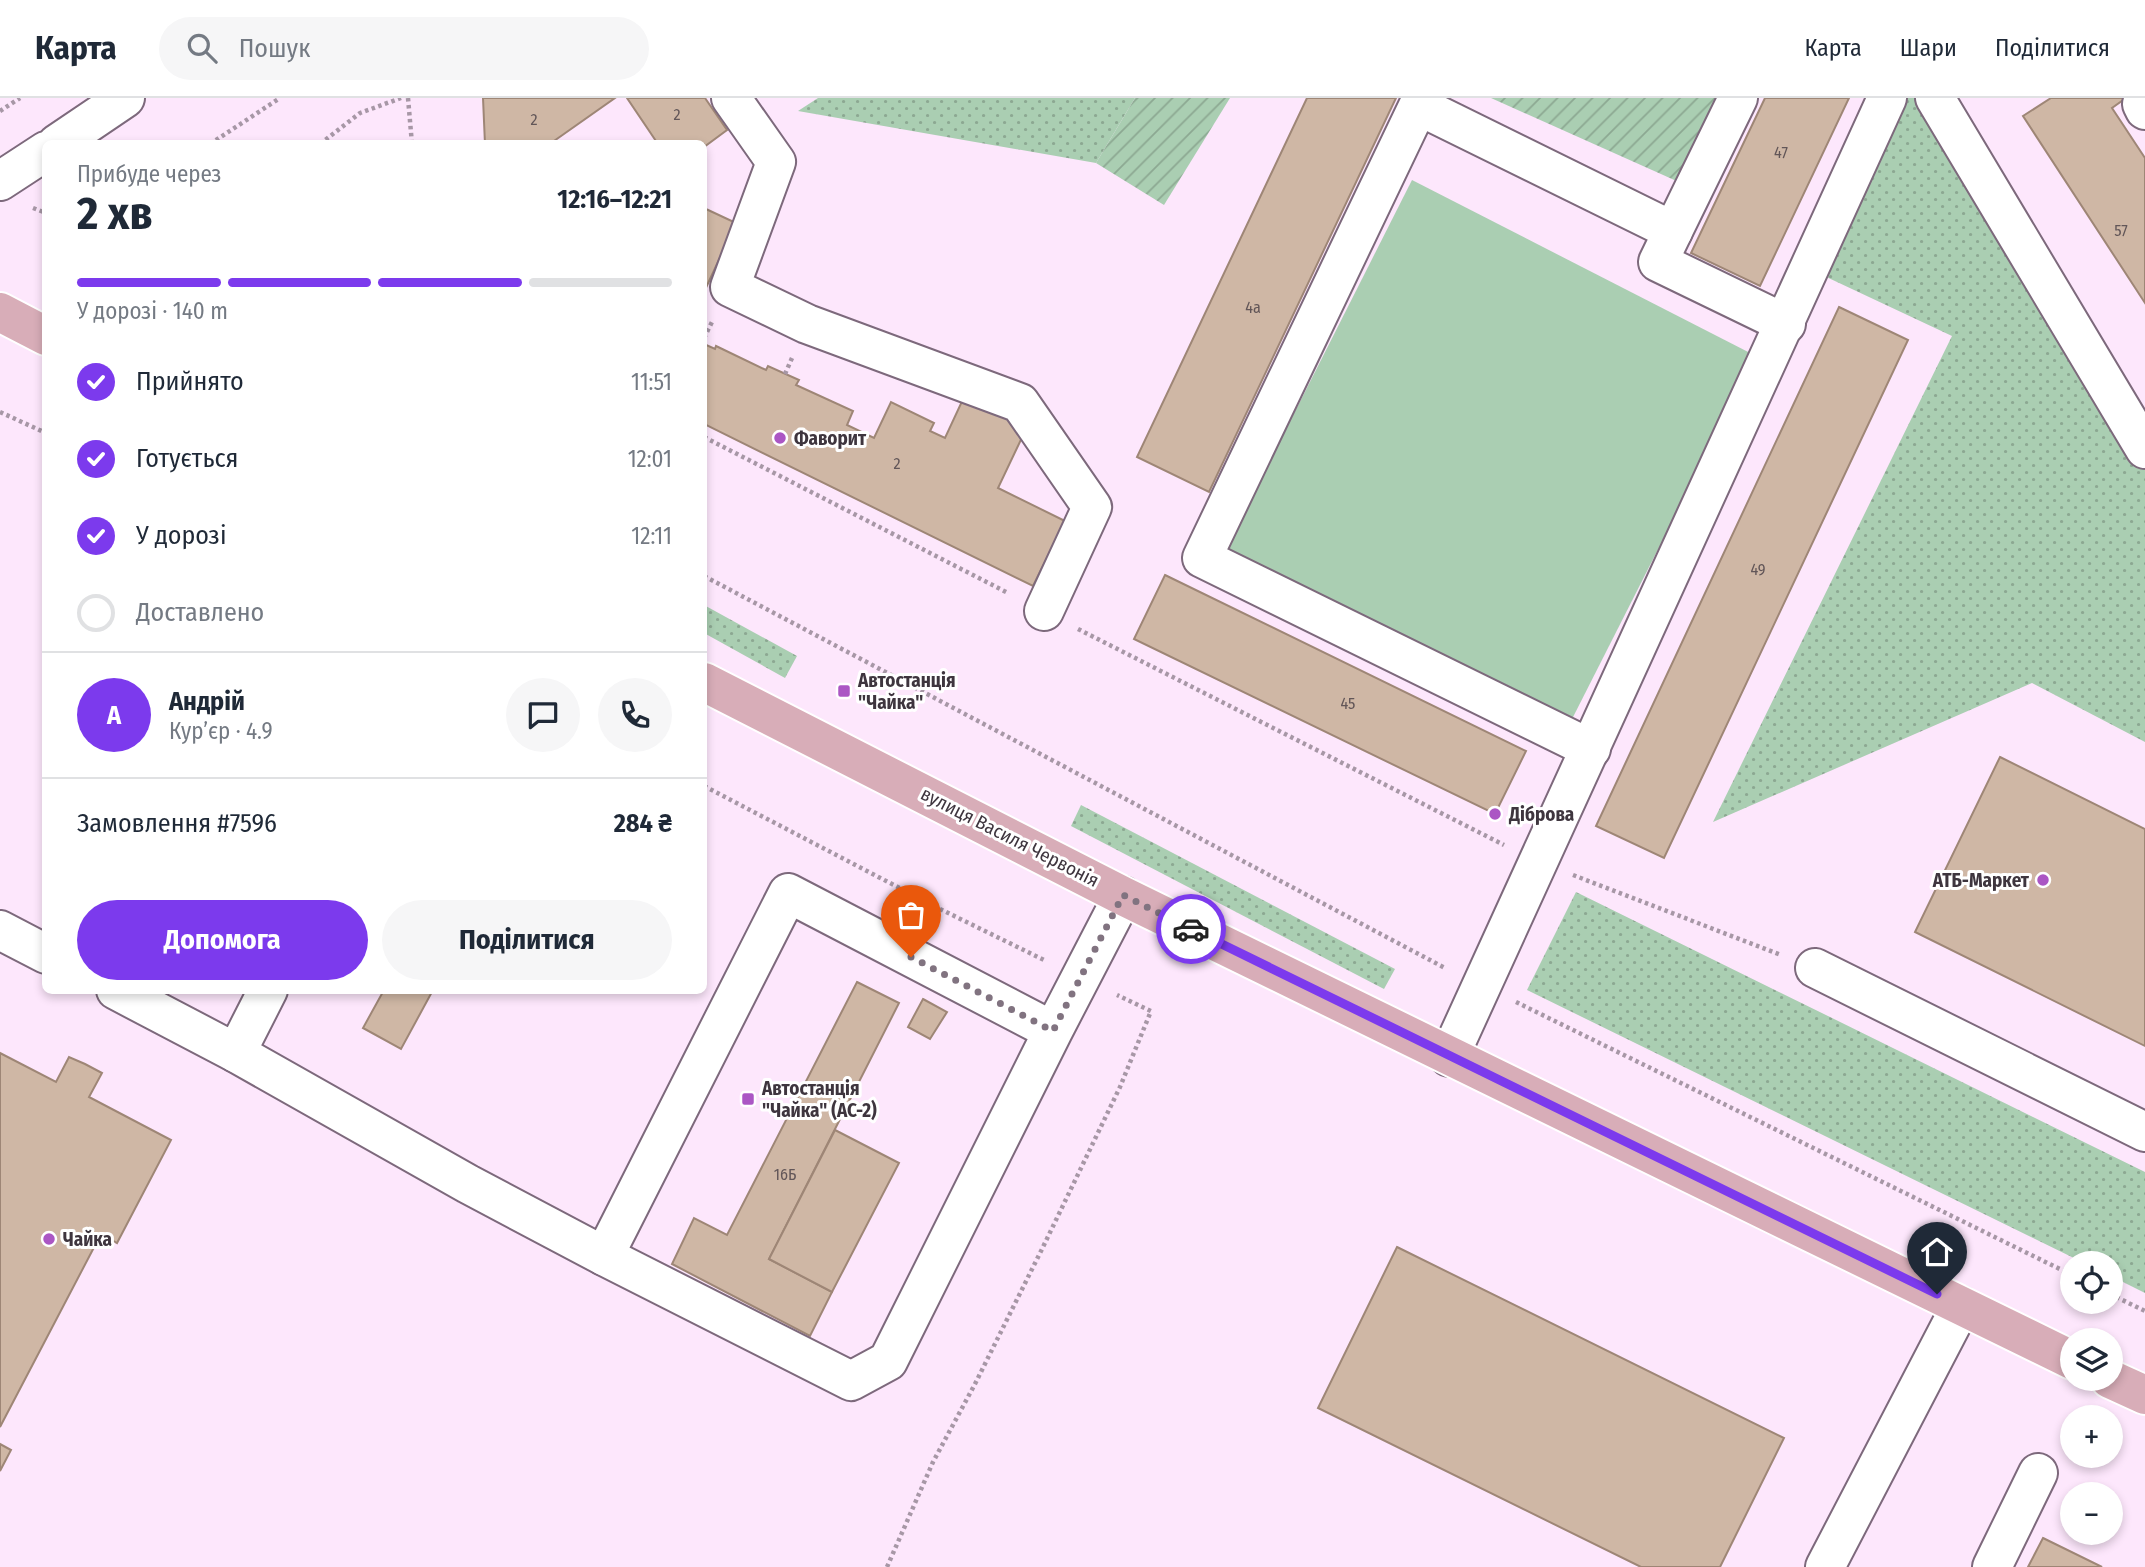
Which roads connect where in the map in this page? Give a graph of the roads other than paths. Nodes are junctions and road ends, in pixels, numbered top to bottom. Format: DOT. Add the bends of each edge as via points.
graph roads {
  1 [pos="125,98"];
  2 [pos="731,98"];
  3 [pos="1738,98"];
  4 [pos="1887,98"];
  5 [pos="1935,98"];
  6 [pos="1421,102"];
  7 [pos="63,140"];
  8 [pos="42,154"];
  9 [pos="0,181"];
  10 [pos="1673,231"];
  11 [pos="0,312"];
  12 [pos="1786,324"];
  13 [pos="42,335"];
  14 [pos="2145,449"];
  15 [pos="1044,611"];
  16 [pos="707,684"];
  17 [pos="1591,749"];
  18 [pos="1123,895"];
  19 [pos="0,930"];
  20 [pos="42,952"];
  21 [pos="1815,968"];
  22 [pos="124,994"];
  23 [pos="266,994"];
  24 [pos="1053,1031"];
  25 [pos="236,1053"];
  26 [pos="1449,1056"];
  27 [pos="2145,1132"];
  28 [pos="604,1256"];
  29 [pos="1961,1306"];
  30 [pos="2060,1354"];
  31 [pos="2123,1385"];
  32 [pos="2145,1395"];
  33 [pos="2038,1473"];
  34 [pos="1825,1567"];
  35 [pos="1992,1567"];
  1 -- 7 [label="street"];
  2 -- 15 [label="street" via="776,162 730,287 807,324 1020,403 1093,507"];
  3 -- 10 [label="street"];
  4 -- 12 [label="street"];
  5 -- 14 [label="street"];
  6 -- 10 [label="street"];
  6 -- 17 [label="street" via="1202,558"];
  8 -- 9 [label="street"];
  10 -- 12 [label="street" via="1658,262"];
  11 -- 13 [label="main road"];
  12 -- 17 [label="street"];
  16 -- 18 [label="main road, вулиця Василя Червонія"];
  17 -- 26 [label="street"];
  18 -- 24 [label="street"];
  18 -- 26 [label="main road, вулиця Василя Червонія"];
  19 -- 20 [label="street"];
  21 -- 27 [label="street"];
  22 -- 25 [label="street"];
  23 -- 25 [label="street"];
  24 -- 28 [label="street" via="888,1361 850,1381"];
  24 -- 28 [label="street" via="788,893"];
  25 -- 28 [label="street"];
  26 -- 29 [label="main road, вулиця Василя Червонія"];
  29 -- 30 [label="main road, вулиця Василя Червонія"];
  29 -- 34 [label="street"];
  31 -- 32 [label="main road"];
  33 -- 35 [label="street"];
}
